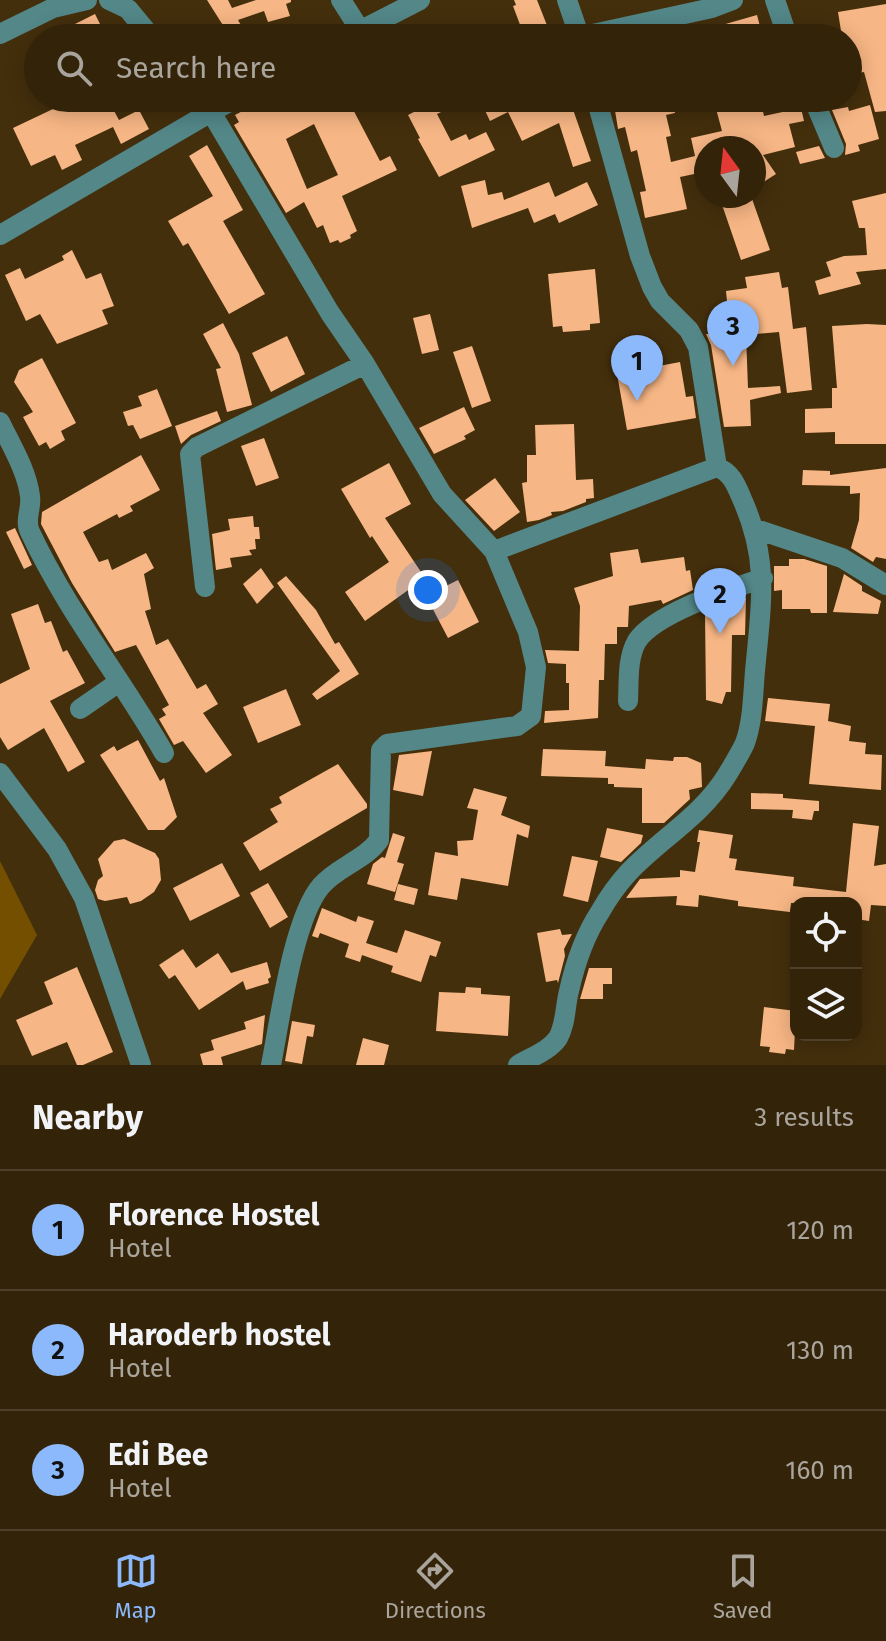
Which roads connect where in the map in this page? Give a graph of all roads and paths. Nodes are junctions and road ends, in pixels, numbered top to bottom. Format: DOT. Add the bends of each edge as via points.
graph roads {
  1 [pos="87,0"];
  2 [pos="109,0"];
  3 [pos="341,0"];
  4 [pos="420,0"];
  5 [pos="567,0"];
  6 [pos="733,0"];
  7 [pos="775,0"];
  8 [pos="140,24"];
  9 [pos="349,24"];
  10 [pos="373,24"];
  11 [pos="575,24"];
  12 [pos="642,24"];
  13 [pos="783,24"];
  14 [pos="0,34"];
  15 [pos="195,112"];
  16 [pos="210,112"];
  17 [pos="600,112"];
  18 [pos="819,112"];
  19 [pos="834,148"];
  20 [pos="0,235"];
  21 [pos="365,364"];
  22 [pos="0,422"];
  23 [pos="717,467"];
  24 [pos="756,529"];
  25 [pos="494,551"];
  26 [pos="763,578"];
  27 [pos="886,585"];
  28 [pos="205,587"];
  29 [pos="119,682"];
  30 [pos="628,701"];
  31 [pos="80,709"];
  32 [pos="164,753"];
  33 [pos="0,773"];
  34 [pos="141,1065"];
  35 [pos="271,1065"];
  36 [pos="518,1065"];
  1 -- 14 [label="street" via="53,8"];
  2 -- 8 [label="street" via="128,9"];
  3 -- 9 [label="street"];
  4 -- 10 [label="street"];
  5 -- 11 [label="street"];
  6 -- 12 [label="street"];
  7 -- 13 [label="street"];
  15 -- 20 [label="street"];
  16 -- 21 [label="street"];
  17 -- 23 [label="street" via="652,287 698,347"];
  18 -- 19 [label="street"];
  21 -- 25 [label="street" via="442,494"];
  21 -- 28 [label="street" via="190,454"];
  22 -- 29 [label="street" via="30,495 28,527 52,578"];
  23 -- 24 [label="street" via="732,478"];
  23 -- 25 [label="street"];
  24 -- 26 [label="street"];
  24 -- 27 [label="street" via="842,558"];
  25 -- 35 [label="street" via="533,649 531,716 517,726 387,744 381,750 379,840 331,876 309,906"];
  26 -- 30 [label="street" via="646,630 631,657"];
  26 -- 36 [label="street" via="745,743 726,777 688,822 612,892 578,958 557,1038"];
  29 -- 31 [label="street"];
  29 -- 32 [label="street"];
  33 -- 34 [label="street" via="57,849 84,898"];
}
